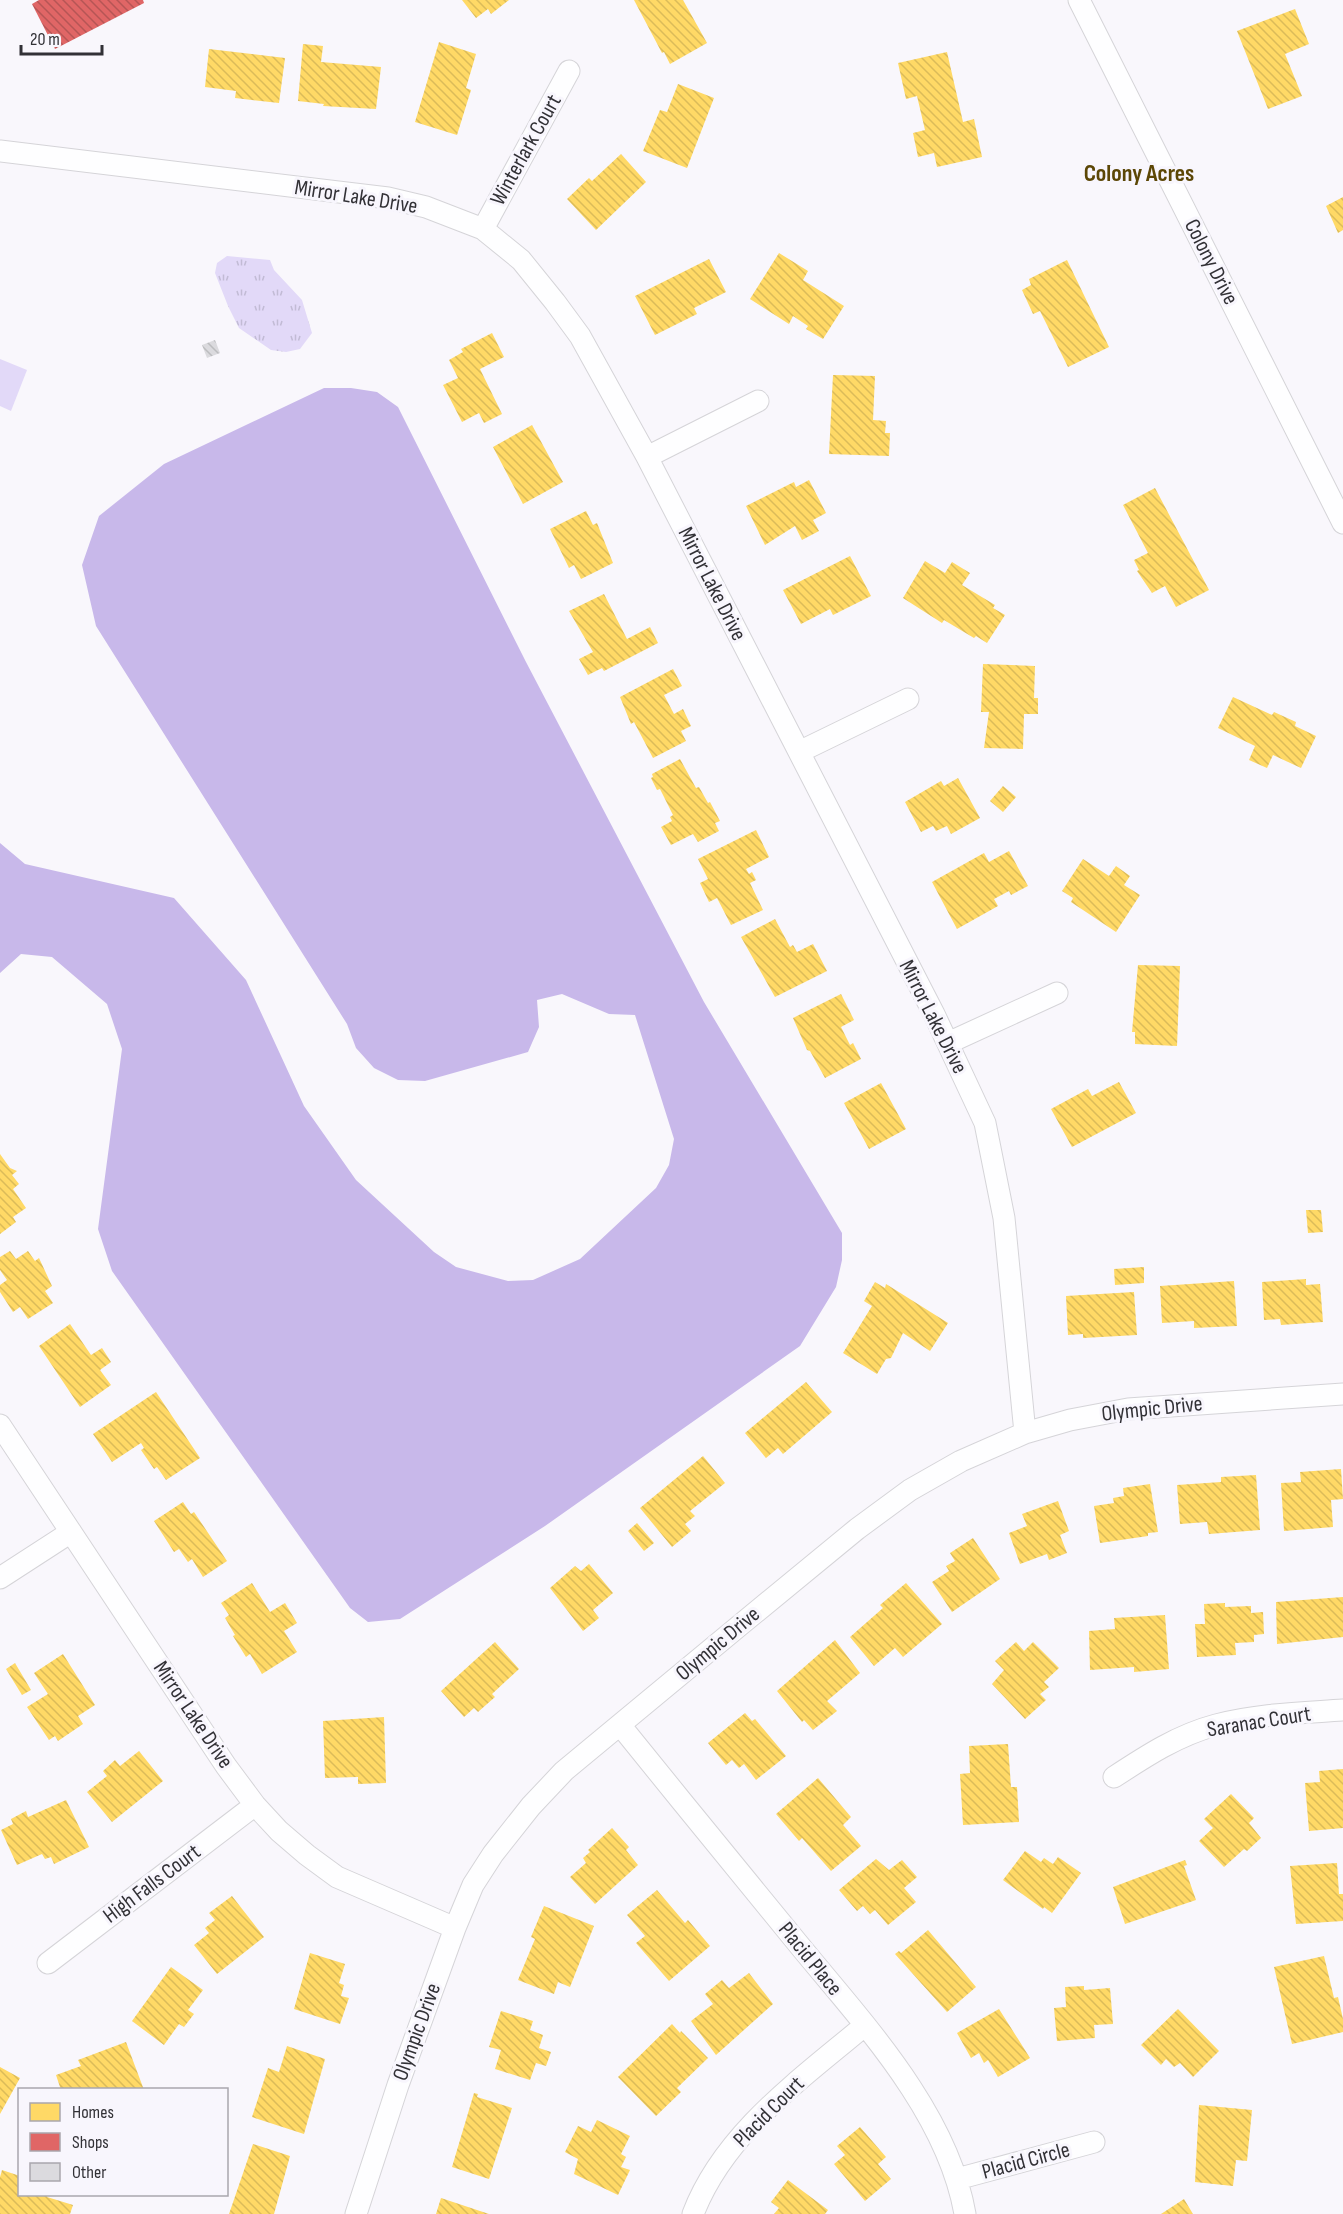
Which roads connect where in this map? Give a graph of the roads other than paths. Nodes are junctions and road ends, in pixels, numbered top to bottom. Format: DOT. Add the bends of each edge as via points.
graph roads {
  1 [pos="1079,0"];
  2 [pos="570,71"];
  3 [pos="0,151"];
  4 [pos="483,229"];
  5 [pos="758,401"];
  6 [pos="647,458"];
  7 [pos="1343,523"];
  8 [pos="908,699"];
  9 [pos="799,752"];
  10 [pos="1058,993"];
  11 [pos="948,1043"];
  12 [pos="1343,1394"];
  13 [pos="0,1425"];
  14 [pos="1024,1433"];
  15 [pos="71,1532"];
  16 [pos="0,1578"];
  17 [pos="1343,1710"];
  18 [pos="620,1725"];
  19 [pos="1114,1778"];
  20 [pos="255,1805"];
  21 [pos="455,1928"];
  22 [pos="48,1964"];
  23 [pos="864,2026"];
  24 [pos="1094,2142"];
  25 [pos="957,2179"];
  26 [pos="356,2214"];
  27 [pos="693,2214"];
  28 [pos="965,2214"];
  1 -- 7 [label="street, Colony Drive"];
  2 -- 4 [label="street, Winterlark Court"];
  3 -- 4 [label="street, Mirror Lake Drive" via="388,198 426,207"];
  4 -- 6 [label="street, Mirror Lake Drive" via="521,260 580,336"];
  5 -- 6 [label="street"];
  6 -- 9 [label="street, Mirror Lake Drive"];
  8 -- 9 [label="street"];
  9 -- 11 [label="street, Mirror Lake Drive"];
  10 -- 11 [label="street"];
  11 -- 14 [label="street, Mirror Lake Drive" via="985,1123 1004,1218"];
  12 -- 14 [label="street, Olympic Drive" via="1128,1409"];
  13 -- 15 [label="street, Mirror Lake Drive"];
  14 -- 18 [label="street, Olympic Drive" via="961,1461 910,1490 857,1529"];
  15 -- 16 [label="street"];
  15 -- 20 [label="street, Mirror Lake Drive"];
  17 -- 19 [label="street, Saranac Court" via="1273,1715 1216,1725 1151,1752"];
  18 -- 21 [label="street, Olympic Drive" via="564,1771 531,1806 473,1885"];
  18 -- 23 [label="street, Placid Place"];
  20 -- 21 [label="street, Mirror Lake Drive" via="279,1831 338,1877"];
  20 -- 22 [label="street, High Falls Court"];
  21 -- 26 [label="street, Olympic Drive"];
  23 -- 25 [label="street, Placid Place" via="919,2098"];
  23 -- 27 [label="street, Placid Court" via="756,2119 721,2163"];
  24 -- 25 [label="street, Placid Circle"];
  25 -- 28 [label="street, Placid Place"];
}
